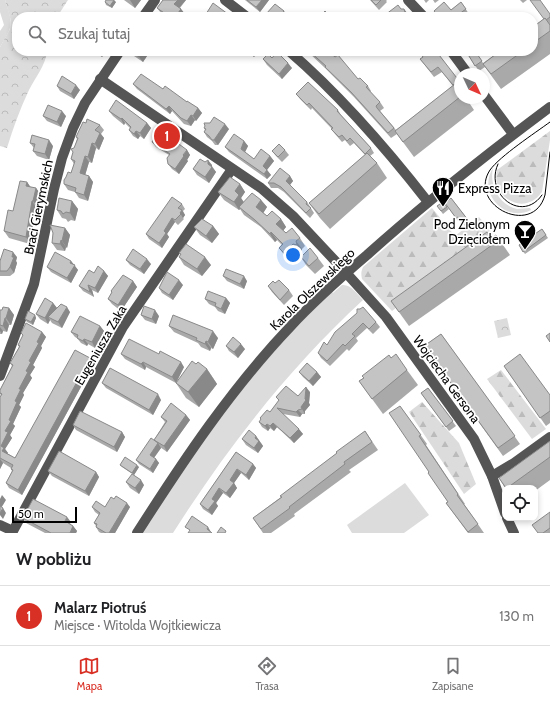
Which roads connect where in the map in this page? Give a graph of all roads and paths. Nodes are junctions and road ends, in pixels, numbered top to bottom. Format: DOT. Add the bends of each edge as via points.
graph roads {
  1 [pos="154,0"];
  2 [pos="225,0"];
  3 [pos="408,0"];
  4 [pos="146,12"];
  5 [pos="241,12"];
  6 [pos="419,12"];
  7 [pos="116,56"];
  8 [pos="294,56"];
  9 [pos="455,56"];
  10 [pos="464,68"];
  11 [pos="100,79"];
  12 [pos="490,103"];
  13 [pos="550,107"];
  14 [pos="513,134"];
  15 [pos="232,169"];
  16 [pos="428,202"];
  17 [pos="346,273"];
  18 [pos="0,376"];
  19 [pos="550,437"];
  20 [pos="492,476"];
  21 [pos="502,504"];
  22 [pos="508,521"];
  23 [pos="0,525"];
  24 [pos="137,533"];
  25 [pos="514,533"];
  1 -- 4 [label="street"];
  2 -- 5 [label="street"];
  3 -- 6 [label="street"];
  7 -- 11 [label="street, Braci Gierymskich"];
  8 -- 16 [label="street" via="354,114"];
  9 -- 10 [label="street"];
  11 -- 15 [label="street, Wojciecha Gersona"];
  11 -- 18 [label="street, Braci Gierymskich" via="78,118 62,158 34,284"];
  12 -- 14 [label="street"];
  13 -- 14 [label="street, Karola Olszewskiego"];
  14 -- 16 [label="street, Karola Olszewskiego"];
  15 -- 17 [label="street, Wojciecha Gersona" via="261,188 292,216"];
  15 -- 23 [label="street, Eugeniusza Zaka" via="123,327 13,531"];
  16 -- 17 [label="street, Karola Olszewskiego"];
  17 -- 20 [label="street, Wojciecha Gersona" via="386,317 434,383 474,439"];
  17 -- 24 [label="street, Karola Olszewskiego" via="294,323 251,372 183,463"];
  19 -- 20 [label="street"];
  20 -- 21 [label="street, Wojciecha Gersona"];
  22 -- 25 [label="street"];
}
